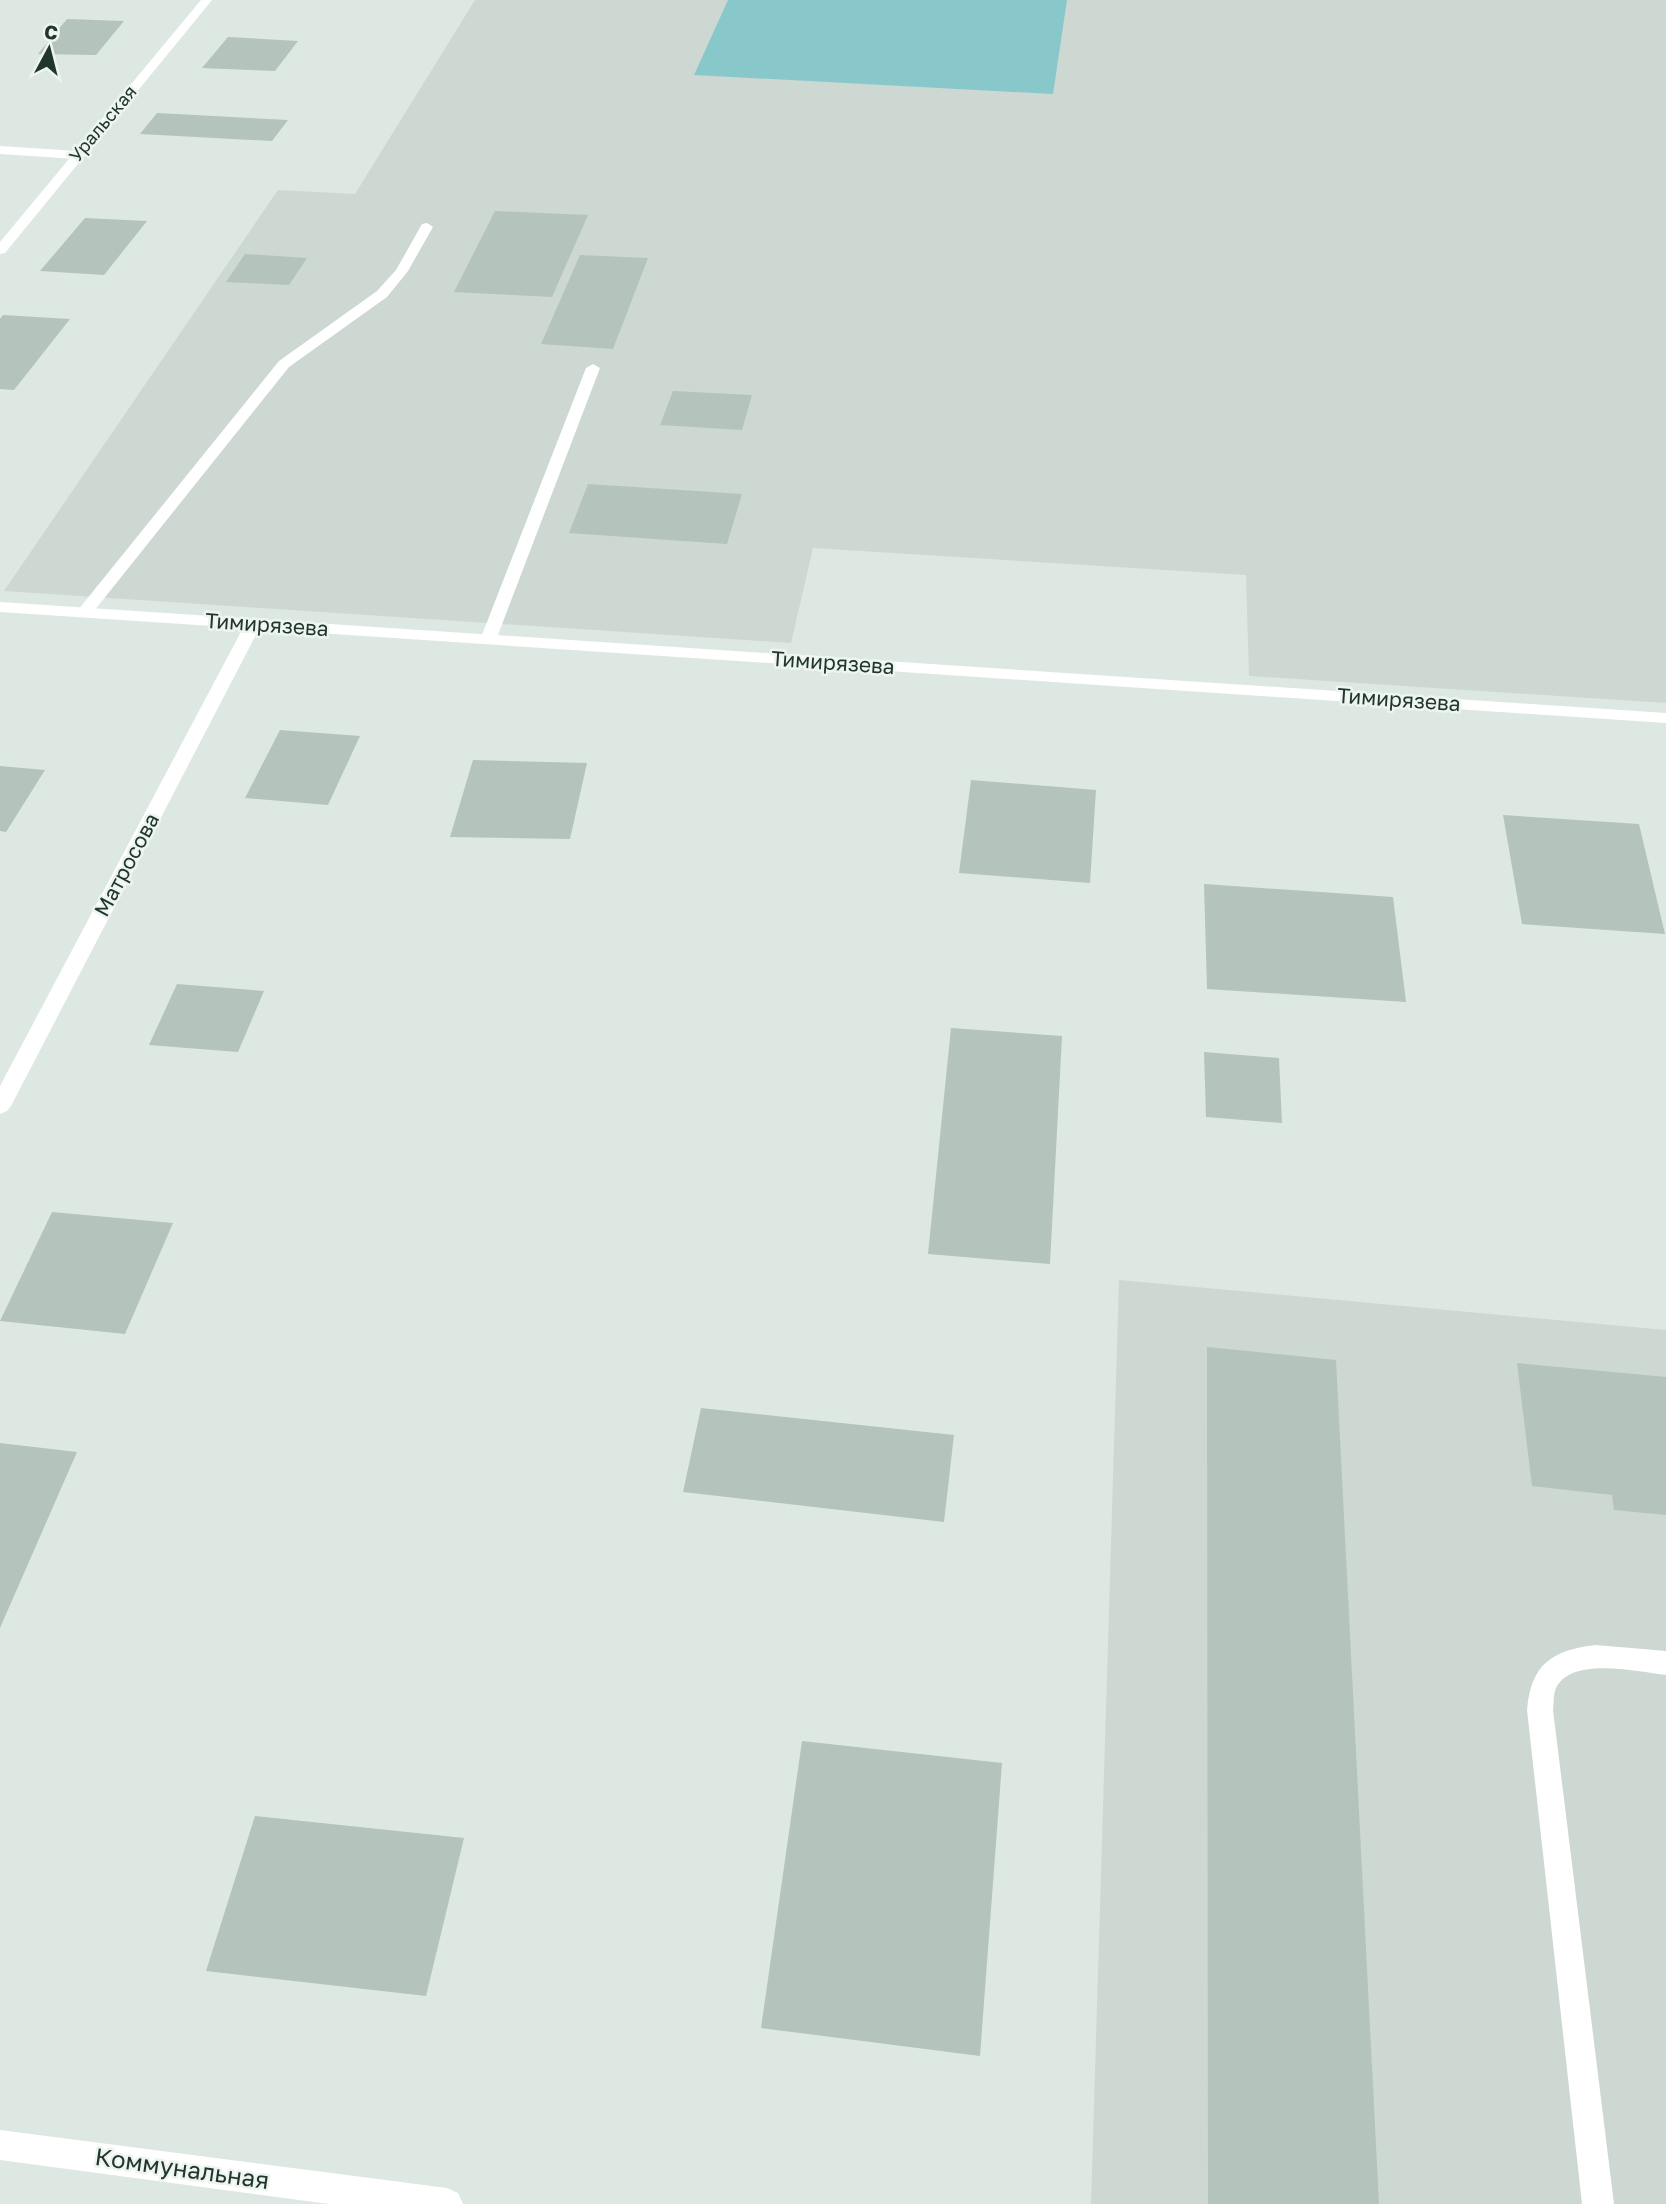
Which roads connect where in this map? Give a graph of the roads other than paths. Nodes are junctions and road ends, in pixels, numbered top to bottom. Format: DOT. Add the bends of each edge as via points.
graph roads {
  1 [pos="207,0"];
  2 [pos="0,150"];
  3 [pos="77,155"];
  4 [pos="428,227"];
  5 [pos="0,250"];
  6 [pos="593,368"];
  7 [pos="0,607"];
  8 [pos="84,613"];
  9 [pos="253,624"];
  10 [pos="488,640"];
  11 [pos="1666,718"];
  12 [pos="0,1106"];
  13 [pos="1666,1663"];
  14 [pos="0,2145"];
  15 [pos="447,2204"];
  16 [pos="1598,2204"];
  1 -- 3 [label="street, Уральская"];
  2 -- 3 [label="street"];
  3 -- 5 [label="street, Уральская"];
  4 -- 8 [label="street" via="396,280 381,295 284,364"];
  6 -- 10 [label="street"];
  7 -- 8 [label="street, Тимирязева"];
  8 -- 9 [label="street, Тимирязева"];
  9 -- 10 [label="street, Тимирязева"];
  9 -- 12 [label="street, Матросова"];
  10 -- 11 [label="street, Тимирязева"];
  13 -- 16 [label="street" via="1601,1657 1573,1660 1554,1669 1542,1688 1540,1710"];
  14 -- 15 [label="street, Коммунальная"];
}
